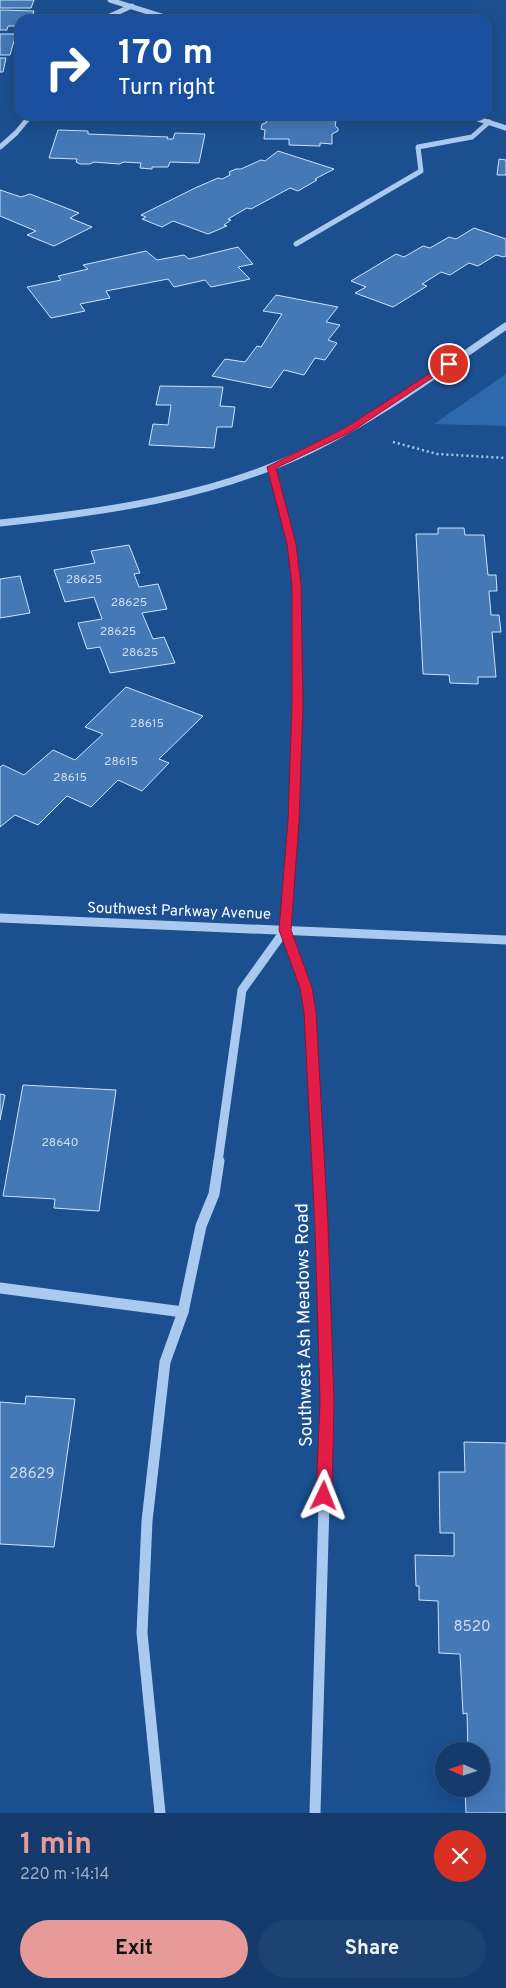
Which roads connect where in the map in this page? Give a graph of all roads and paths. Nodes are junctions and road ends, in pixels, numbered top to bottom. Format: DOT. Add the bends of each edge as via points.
graph roads {
  1 [pos="110,0"];
  2 [pos="132,6"];
  3 [pos="112,15"];
  4 [pos="159,15"];
  5 [pos="26,120"];
  6 [pos="482,120"];
  7 [pos="489,122"];
  8 [pos="506,128"];
  9 [pos="0,147"];
  10 [pos="296,244"];
  11 [pos="506,326"];
  12 [pos="348,430"];
  13 [pos="506,458"];
  14 [pos="272,467"];
  15 [pos="0,523"];
  16 [pos="0,918"];
  17 [pos="285,930"];
  18 [pos="506,940"];
  19 [pos="0,1288"];
  20 [pos="183,1312"];
  21 [pos="160,1813"];
  22 [pos="315,1813"];
  1 -- 2 [label="street"];
  2 -- 3 [label="street"];
  2 -- 4 [label="street"];
  5 -- 9 [label="street"];
  6 -- 7 [label="street"];
  7 -- 8 [label="street"];
  7 -- 10 [label="street" via="472,137 418,147 421,170"];
  11 -- 12 [label="street"];
  12 -- 13 [label="path" via="437,454"];
  12 -- 14 [label="street"];
  14 -- 15 [label="street" via="164,500 61,518"];
  14 -- 17 [label="street, Southwest Ash Meadows Road" via="292,544 296,585 298,705"];
  16 -- 17 [label="street, Southwest Parkway Avenue"];
  17 -- 18 [label="street, Southwest Parkway Avenue"];
  17 -- 20 [label="street" via="242,990 214,1194 202,1226"];
  17 -- 22 [label="street, Southwest Ash Meadows Road" via="306,988 310,1012 322,1225 327,1402"];
  19 -- 20 [label="street"];
  20 -- 21 [label="street" via="165,1362 147,1521 142,1633"];
}
